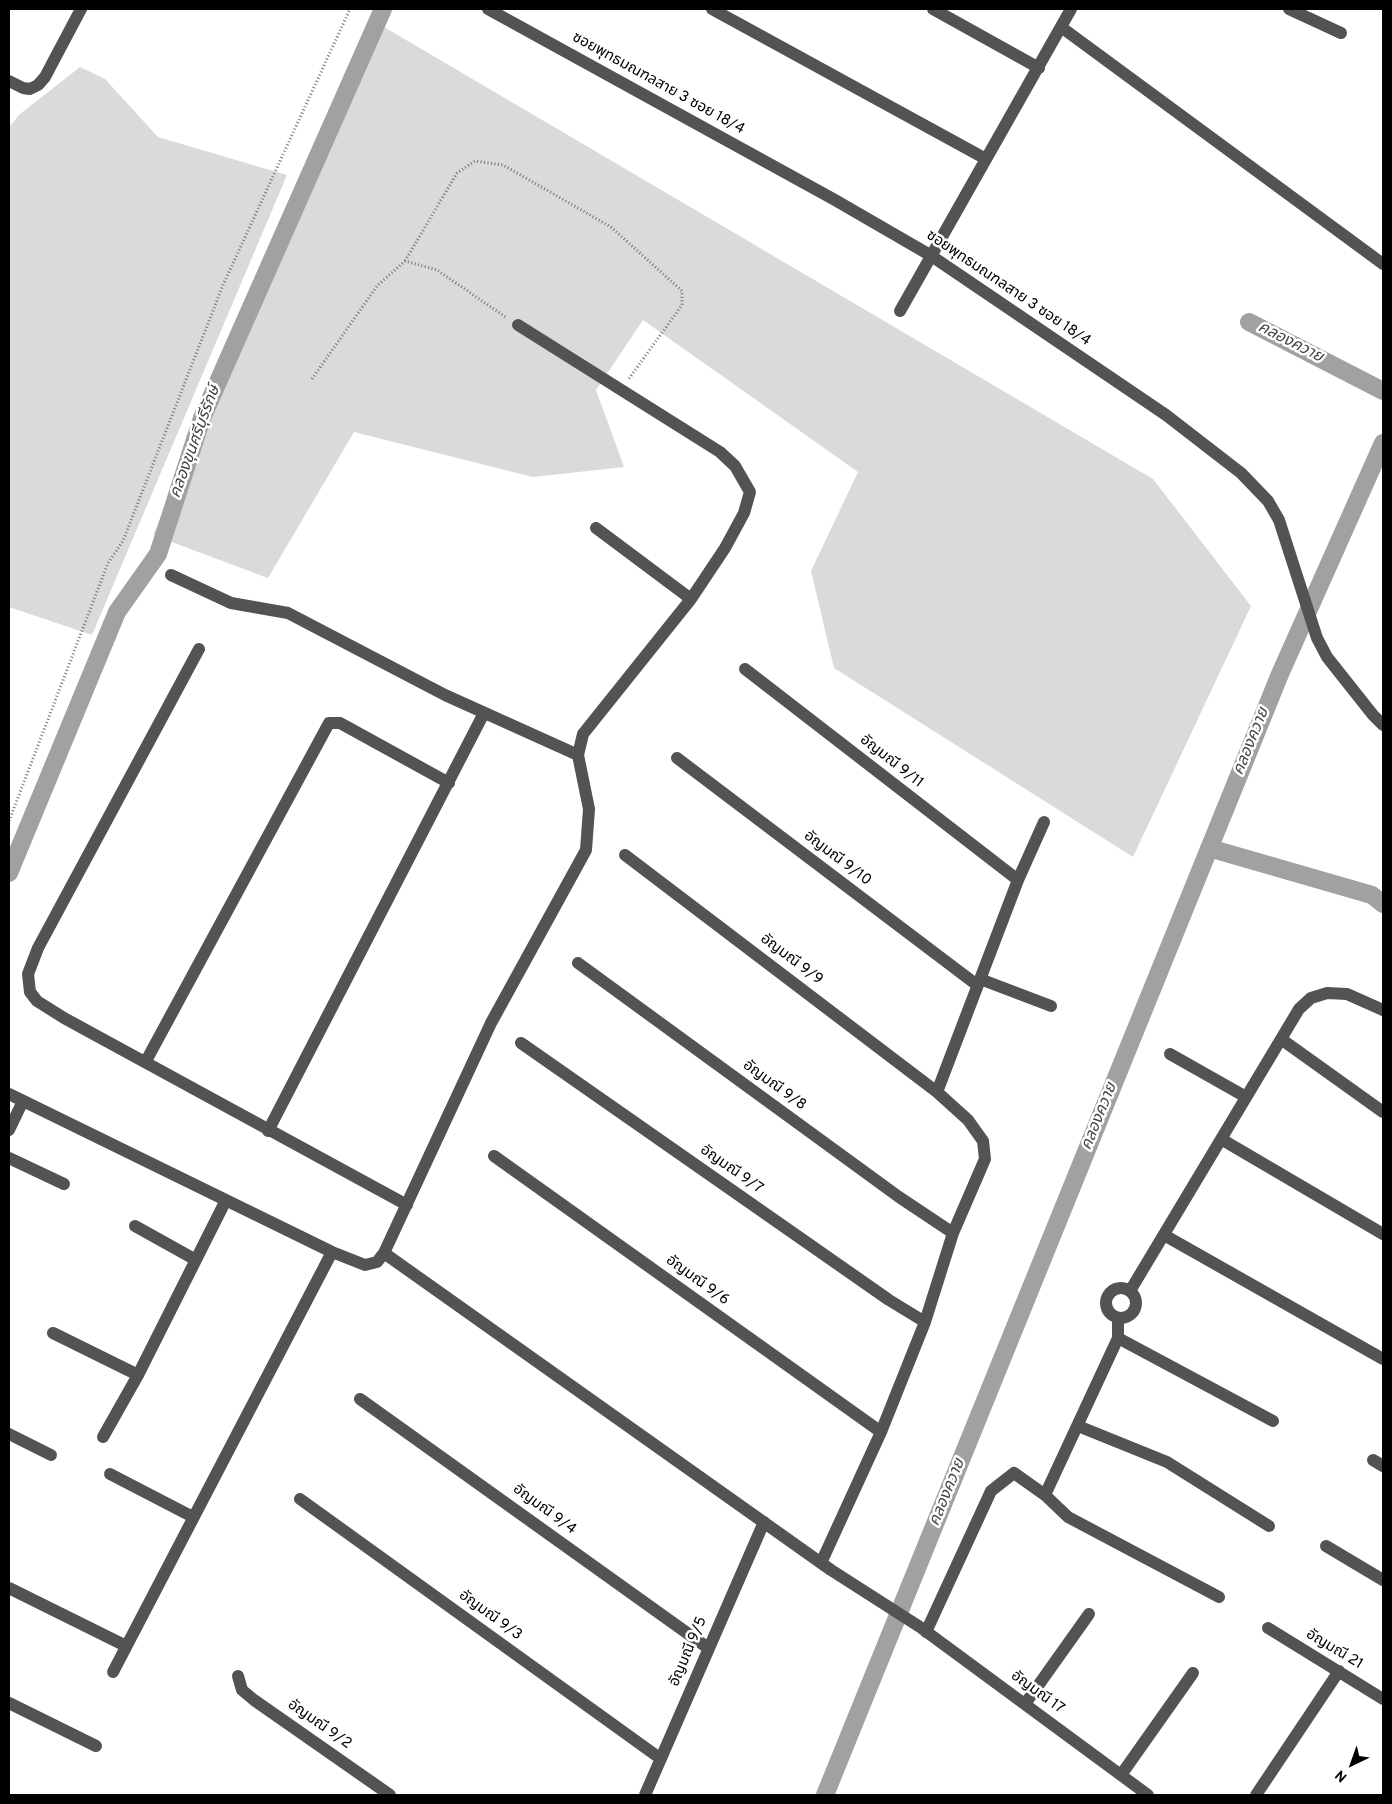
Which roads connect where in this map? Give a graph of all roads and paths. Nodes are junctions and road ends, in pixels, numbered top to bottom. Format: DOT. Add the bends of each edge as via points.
graph roads {
  1 [pos="81,9"];
  2 [pos="350,9"];
  3 [pos="489,9"];
  4 [pos="712,9"];
  5 [pos="933,9"];
  6 [pos="1071,9"];
  7 [pos="1289,9"];
  8 [pos="1061,27"];
  9 [pos="1341,33"];
  10 [pos="1039,68"];
  11 [pos="9,81"];
  12 [pos="986,159"];
  13 [pos="930,255"];
  14 [pos="405,261"];
  15 [pos="1383,264"];
  16 [pos="900,311"];
  17 [pos="518,325"];
  18 [pos="312,379"];
  19 [pos="620,390"];
  20 [pos="596,528"];
  21 [pos="170,575"];
  22 [pos="691,599"];
  23 [pos="199,649"];
  24 [pos="745,669"];
  25 [pos="484,713"];
  26 [pos="1383,725"];
  27 [pos="578,755"];
  28 [pos="678,758"];
  29 [pos="449,783"];
  30 [pos="9,821"];
  31 [pos="1044,822"];
  32 [pos="626,854"];
  33 [pos="1018,880"];
  34 [pos="578,963"];
  35 [pos="979,982"];
  36 [pos="1051,1006"];
  37 [pos="1383,1010"];
  38 [pos="1280,1039"];
  39 [pos="521,1043"];
  40 [pos="1170,1054"];
  41 [pos="146,1061"];
  42 [pos="937,1092"];
  43 [pos="9,1094"];
  44 [pos="1246,1097"];
  45 [pos="23,1101"];
  46 [pos="1383,1112"];
  47 [pos="9,1130"];
  48 [pos="268,1131"];
  49 [pos="1221,1139"];
  50 [pos="494,1156"];
  51 [pos="9,1158"];
  52 [pos="64,1184"];
  53 [pos="226,1200"];
  54 [pos="407,1205"];
  55 [pos="135,1226"];
  56 [pos="953,1232"];
  57 [pos="1383,1234"];
  58 [pos="1164,1235"];
  59 [pos="332,1252"];
  60 [pos="384,1253"];
  61 [pos="196,1260"];
  62 [pos="1130,1292"];
  63 [pos="1118,1318"];
  64 [pos="924,1322"];
  65 [pos="53,1333"];
  66 [pos="1118,1338"];
  67 [pos="1383,1359"];
  68 [pos="138,1375"];
  69 [pos="360,1399"];
  70 [pos="1273,1421"];
  71 [pos="1078,1426"];
  72 [pos="880,1432"];
  73 [pos="9,1434"];
  74 [pos="103,1437"];
  75 [pos="51,1455"];
  76 [pos="110,1474"];
  77 [pos="1045,1495"];
  78 [pos="300,1499"];
  79 [pos="193,1517"];
  80 [pos="764,1522"];
  81 [pos="1269,1526"];
  82 [pos="1326,1546"];
  83 [pos="826,1567"];
  84 [pos="1383,1580"];
  85 [pos="9,1588"];
  86 [pos="1219,1597"];
  87 [pos="1089,1614"];
  88 [pos="1268,1628"];
  89 [pos="926,1632"];
  90 [pos="126,1646"];
  91 [pos="708,1648"];
  92 [pos="1339,1671"];
  93 [pos="113,1672"];
  94 [pos="1193,1673"];
  95 [pos="238,1676"];
  96 [pos="1383,1699"];
  97 [pos="9,1703"];
  98 [pos="1025,1704"];
  99 [pos="96,1746"];
  100 [pos="661,1759"];
  101 [pos="1121,1775"];
  102 [pos="390,1795"];
  103 [pos="644,1795"];
  104 [pos="1148,1795"];
  105 [pos="1256,1795"];
  1 -- 11 [label="street" via="38,85 30,89"];
  2 -- 30 [label="path" via="223,285 123,542 108,563"];
  3 -- 13 [label="street, ซอยพุทธมณฑลสาย 3 ซอย 18/4"];
  4 -- 12 [label="street"];
  5 -- 10 [label="street"];
  6 -- 8 [label="street"];
  7 -- 9 [label="street"];
  8 -- 10 [label="street"];
  8 -- 15 [label="street"];
  10 -- 12 [label="street"];
  12 -- 13 [label="street"];
  13 -- 16 [label="street"];
  13 -- 26 [label="street, ซอยพุทธมณฑลสาย 3 ซอย 18/4" via="1166,415 1241,473 1268,501 1279,520 1317,638 1327,658"];
  14 -- 17 [label="path" via="437,270"];
  14 -- 18 [label="path" via="376,286"];
  14 -- 19 [label="path" via="457,173 475,160 503,165 612,228 682,291 682,305"];
  17 -- 19 [label="street"];
  19 -- 22 [label="street" via="720,452 735,466 750,492 744,514"];
  20 -- 22 [label="street"];
  21 -- 25 [label="street" via="231,603 288,613"];
  22 -- 27 [label="street" via="583,734"];
  23 -- 41 [label="street" via="38,948 28,974 30,992 37,1001"];
  24 -- 33 [label="street, อัญมณี 9/11"];
  25 -- 27 [label="street"];
  25 -- 29 [label="street"];
  27 -- 54 [label="street" via="589,809 586,850 491,1023"];
  28 -- 35 [label="street, อัญมณี 9/10"];
  29 -- 41 [label="street" via="340,723 329,723"];
  29 -- 48 [label="street"];
  31 -- 33 [label="street"];
  32 -- 42 [label="street, อัญมณี 9/9"];
  33 -- 35 [label="street"];
  34 -- 56 [label="street, อัญมณี 9/8" via="890,1191"];
  35 -- 36 [label="street, อัญมณี 9/10"];
  35 -- 42 [label="street"];
  37 -- 38 [label="street" via="1347,994 1327,993 1311,998"];
  38 -- 44 [label="street"];
  38 -- 46 [label="street"];
  39 -- 64 [label="street, อัญมณี 9/7"];
  40 -- 44 [label="street"];
  41 -- 48 [label="street"];
  42 -- 56 [label="street, อัญมณี 9/9" via="968,1120 983,1141 985,1159"];
  43 -- 45 [label="street"];
  44 -- 49 [label="street"];
  45 -- 47 [label="street"];
  45 -- 53 [label="street"];
  48 -- 54 [label="street"];
  49 -- 57 [label="street"];
  49 -- 58 [label="street"];
  50 -- 72 [label="street, อัญมณี 9/6"];
  51 -- 52 [label="street"];
  53 -- 59 [label="street"];
  53 -- 61 [label="street"];
  54 -- 60 [label="street"];
  55 -- 61 [label="street"];
  56 -- 64 [label="street, อัญมณี 9/9"];
  58 -- 62 [label="street"];
  58 -- 67 [label="street"];
  59 -- 60 [label="street" via="365,1265 377,1262"];
  59 -- 79 [label="street"];
  60 -- 80 [label="street, อัญมณี 17"];
  61 -- 68 [label="street"];
  62 -- 63 [label="street" via="1135,1299 1135,1309 1128,1316"];
  62 -- 63 [label="street" via="1116,1289 1106,1298 1106,1309"];
  63 -- 66 [label="street"];
  64 -- 72 [label="street, อัญมณี 9/9"];
  65 -- 68 [label="street"];
  66 -- 70 [label="street"];
  66 -- 71 [label="street"];
  68 -- 74 [label="street"];
  69 -- 91 [label="street, อัญมณี 9/4"];
  71 -- 77 [label="street"];
  71 -- 81 [label="street" via="1167,1462"];
  72 -- 83 [label="street, อัญมณี 9/9"];
  73 -- 75 [label="street"];
  76 -- 79 [label="street"];
  77 -- 86 [label="street" via="1068,1517"];
  77 -- 89 [label="street" via="1014,1473 991,1491"];
  78 -- 100 [label="street, อัญมณี 9/3"];
  79 -- 90 [label="street"];
  80 -- 83 [label="street, อัญมณี 17"];
  80 -- 91 [label="street, อัญมณี 9/5"];
  82 -- 84 [label="street"];
  83 -- 89 [label="street, อัญมณี 17"];
  85 -- 90 [label="street"];
  87 -- 98 [label="street"];
  88 -- 92 [label="street, อัญมณี 21"];
  89 -- 98 [label="street, อัญมณี 17"];
  90 -- 93 [label="street"];
  91 -- 100 [label="street, อัญมณี 9/5"];
  92 -- 96 [label="street, อัญมณี 21"];
  92 -- 105 [label="street"];
  94 -- 101 [label="street"];
  95 -- 102 [label="street, อัญมณี 9/2" via="242,1690 254,1700"];
  97 -- 99 [label="street"];
  98 -- 101 [label="street, อัญมณี 17"];
  100 -- 103 [label="street, อัญมณี 9/5"];
  101 -- 104 [label="street, อัญมณี 17"];
}
